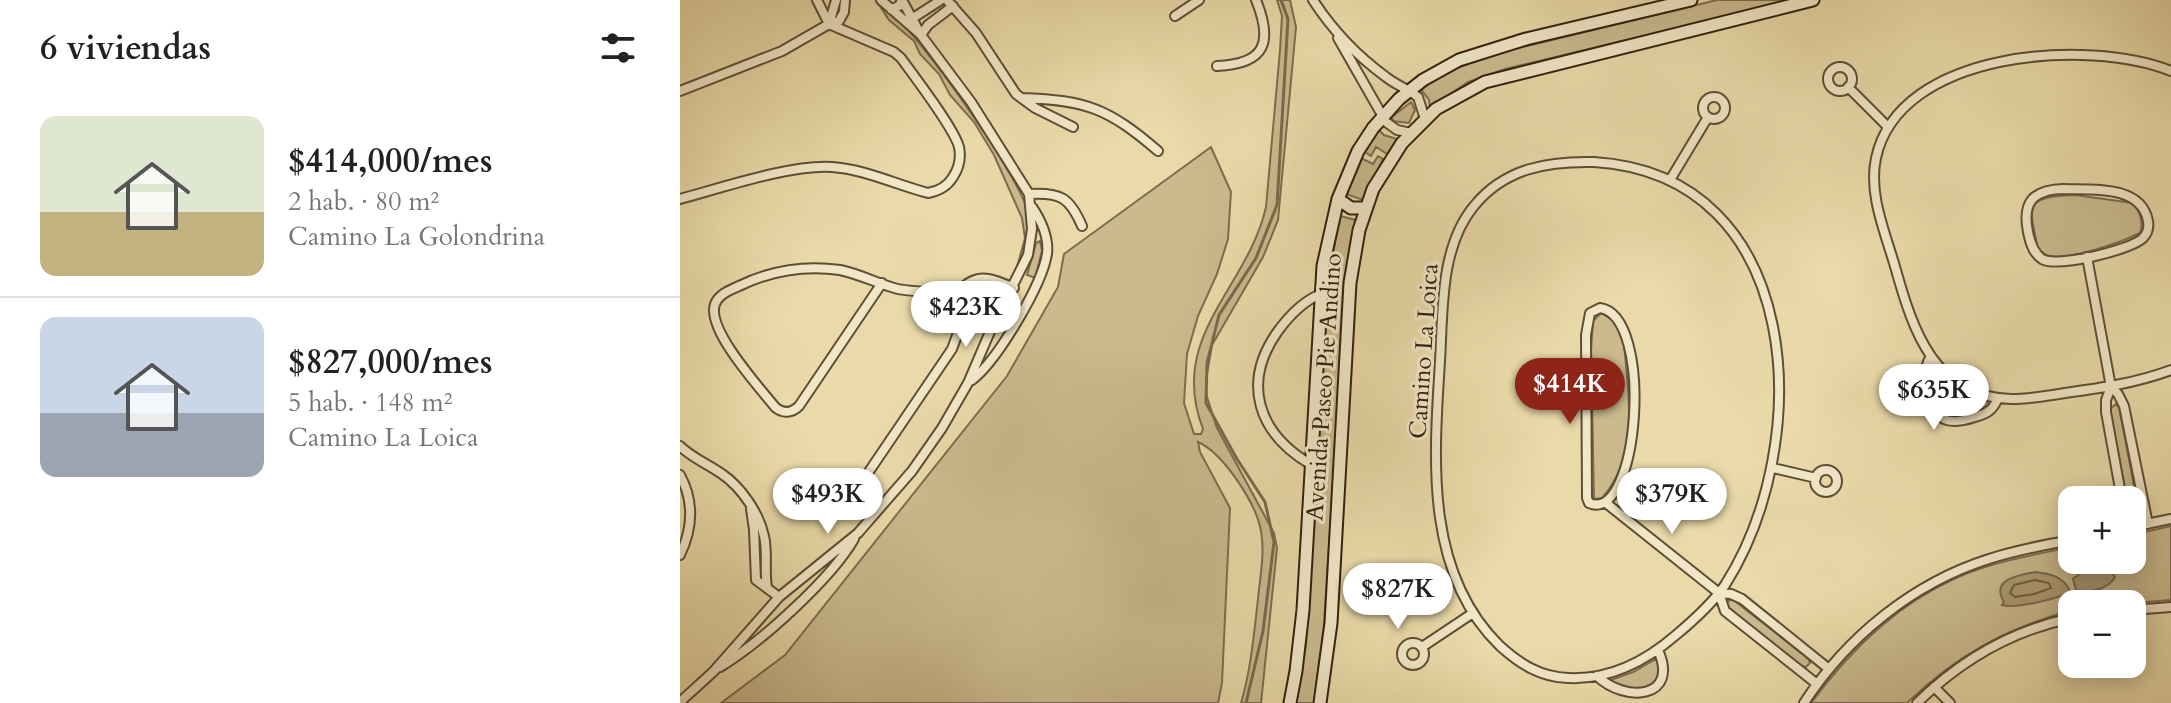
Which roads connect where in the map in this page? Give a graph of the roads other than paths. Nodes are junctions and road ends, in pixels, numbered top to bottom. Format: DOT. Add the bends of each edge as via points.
graph roads {
  1 [pos="817,0"];
  2 [pos="836,0"];
  3 [pos="845,0"];
  4 [pos="881,0"];
  5 [pos="902,0"];
  6 [pos="941,0"];
  7 [pos="1199,0"];
  8 [pos="1256,0"];
  9 [pos="1313,0"];
  10 [pos="1691,0"];
  11 [pos="1813,0"];
  12 [pos="950,3"];
  13 [pos="891,9"];
  14 [pos="1175,16"];
  15 [pos="913,18"];
  16 [pos="829,24"];
  17 [pos="1336,34"];
  18 [pos="921,35"];
  19 [pos="1217,66"];
  20 [pos="2171,71"];
  21 [pos="1384,76"];
  22 [pos="1848,87"];
  23 [pos="1369,90"];
  24 [pos="680,91"];
  25 [pos="1408,91"];
  26 [pos="1022,98"];
  27 [pos="1382,117"];
  28 [pos="1708,117"];
  29 [pos="1425,119"];
  30 [pos="1073,127"];
  31 [pos="1888,127"];
  32 [pos="1411,133"];
  33 [pos="1158,151"];
  34 [pos="1670,180"];
  35 [pos="1029,194"];
  36 [pos="680,199"];
  37 [pos="1338,199"];
  38 [pos="1032,206"];
  39 [pos="1365,208"];
  40 [pos="1082,226"];
  41 [pos="1029,240"];
  42 [pos="1046,240"];
  43 [pos="2087,257"];
  44 [pos="882,283"];
  45 [pos="1014,288"];
  46 [pos="957,293"];
  47 [pos="1321,294"];
  48 [pos="992,327"];
  49 [pos="1007,336"];
  50 [pos="1931,356"];
  51 [pos="2171,370"];
  52 [pos="968,383"];
  53 [pos="2111,387"];
  54 [pos="1998,398"];
  55 [pos="680,446"];
  56 [pos="1310,464"];
  57 [pos="1773,468"];
  58 [pos="680,475"];
  59 [pos="1816,478"];
  60 [pos="2119,486"];
  61 [pos="849,488"];
  62 [pos="1606,503"];
  63 [pos="2171,519"];
  64 [pos="2148,524"];
  65 [pos="858,533"];
  66 [pos="2058,543"];
  67 [pos="680,555"];
  68 [pos="818,564"];
  69 [pos="827,574"];
  70 [pos="1719,593"];
  71 [pos="779,597"];
  72 [pos="2171,607"];
  73 [pos="2146,609"];
  74 [pos="1473,613"];
  75 [pos="2058,622"];
  76 [pos="741,639"];
  77 [pos="1422,647"];
  78 [pos="747,649"];
  79 [pos="1658,650"];
  80 [pos="1829,669"];
  81 [pos="713,672"];
  82 [pos="1597,676"];
  83 [pos="1817,684"];
  84 [pos="1934,687"];
  85 [pos="680,702"];
  86 [pos="1919,702"];
  87 [pos="1290,703"];
  88 [pos="1320,703"];
  89 [pos="1804,703"];
  90 [pos="1950,703"];
  1 -- 16 [label="street"];
  2 -- 16 [label="street"];
  3 -- 16 [label="street" via="839,21"];
  4 -- 13 [label="street"];
  5 -- 13 [label="street"];
  5 -- 15 [label="street"];
  6 -- 15 [label="street"];
  7 -- 14 [label="street"];
  8 -- 19 [label="street" via="1263,49 1254,58"];
  9 -- 17 [label="street"];
  10 -- 25 [label="main road, Avenida Paseo Pie Andino" via="1483,51"];
  11 -- 29 [label="main road, Avenida Paseo Pie Andino" via="1501,76 1462,93"];
  12 -- 18 [label="street"];
  12 -- 26 [label="street"];
  13 -- 18 [label="street"];
  15 -- 18 [label="street"];
  16 -- 24 [label="street" via="782,51"];
  16 -- 36 [label="street" via="894,52 910,70 958,144 958,167 947,185 928,193 821,167"];
  17 -- 21 [label="street"];
  17 -- 23 [label="street"];
  18 -- 35 [label="street"];
  20 -- 31 [label="street" via="2087,55 2011,61 1936,85"];
  21 -- 23 [label="street"];
  21 -- 25 [label="street"];
  22 -- 31 [label="street"];
  23 -- 27 [label="street"];
  25 -- 27 [label="main road, Avenida Paseo Pie Andino"];
  25 -- 29 [label="street" via="1420,100"];
  26 -- 30 [label="street"];
  26 -- 33 [label="street" via="1088,104"];
  27 -- 32 [label="street" via="1397,130"];
  27 -- 37 [label="main road, Avenida Paseo Pie Andino" via="1352,163"];
  28 -- 34 [label="street"];
  29 -- 32 [label="main road, Avenida Paseo Pie Andino"];
  31 -- 50 [label="street" via="1874,167 1876,201 1910,319"];
  32 -- 39 [label="main road, Avenida Paseo Pie Andino" via="1381,173"];
  34 -- 57 [label="street, Camino La Loica" via="1726,222 1762,288 1778,364"];
  34 -- 74 [label="street, Camino La Loica" via="1606,162 1531,167 1488,191 1455,239 1441,337 1438,501 1448,563"];
  35 -- 38 [label="street"];
  35 -- 40 [label="street" via="1050,193 1068,201"];
  37 -- 39 [label="main road" via="1351,208"];
  37 -- 47 [label="main road, Avenida Paseo Pie Andino"];
  38 -- 41 [label="street"];
  38 -- 42 [label="street"];
  39 -- 88 [label="main road, Avenida Paseo Pie Andino" via="1350,283 1331,623"];
  41 -- 42 [label="street"];
  41 -- 45 [label="street"];
  42 -- 49 [label="street" via="1037,284"];
  43 -- 43 [label="street" via="2144,237 2148,226 2141,203 2127,195 2091,190 2051,190 2035,196 2026,218 2035,252 2053,262"];
  43 -- 53 [label="street"];
  44 -- 44 [label="street" via="791,412 775,407 715,319 715,304 722,295 784,271 827,269"];
  44 -- 46 [label="street"];
  45 -- 46 [label="street" via="989,280 974,294"];
  45 -- 48 [label="street"];
  46 -- 61 [label="street" via="959,330 952,349 868,473"];
  47 -- 56 [label="main road, Avenida Paseo Pie Andino"];
  47 -- 56 [label="street, Avenida Paseo Pie Andino" via="1282,327 1263,358 1257,382 1261,408 1274,431"];
  48 -- 49 [label="street" via="998,337"];
  48 -- 52 [label="street"];
  49 -- 52 [label="street" via="986,368"];
  50 -- 54 [label="street" via="1957,381"];
  50 -- 54 [label="street" via="1925,380 1934,410 1944,419 1958,422 1988,413"];
  51 -- 53 [label="street"];
  52 -- 65 [label="street" via="912,471"];
  53 -- 54 [label="street"];
  53 -- 60 [label="street" via="2106,412"];
  53 -- 64 [label="street" via="2124,406"];
  55 -- 71 [label="street" via="724,475 750,505 765,540 767,587"];
  56 -- 87 [label="main road, Avenida Paseo Pie Andino" via="1303,610"];
  57 -- 59 [label="street"];
  57 -- 70 [label="street, Camino La Loica" via="1751,534"];
  58 -- 67 [label="street" via="691,512"];
  62 -- 62 [label="street" via="1627,465 1635,403 1625,330 1614,313 1600,308 1590,313 1587,323 1587,498 1593,505"];
  62 -- 70 [label="street"];
  63 -- 64 [label="street"];
  65 -- 68 [label="street"];
  65 -- 69 [label="street"];
  66 -- 80 [label="street" via="1989,559 1930,584 1875,623"];
  68 -- 69 [label="street"];
  68 -- 71 [label="street"];
  69 -- 78 [label="street"];
  70 -- 79 [label="street, Camino La Loica"];
  70 -- 80 [label="street" via="1742,599"];
  70 -- 83 [label="street" via="1729,614"];
  71 -- 76 [label="street"];
  72 -- 73 [label="street"];
  74 -- 77 [label="street"];
  74 -- 82 [label="street, Camino La Loica" via="1505,650 1532,670 1559,677"];
  75 -- 84 [label="street" via="2003,642"];
  76 -- 78 [label="street"];
  76 -- 81 [label="street"];
  78 -- 81 [label="street"];
  79 -- 82 [label="street, Camino La Loica"];
  79 -- 82 [label="street" via="1664,674 1647,696 1616,694"];
  80 -- 83 [label="street"];
  81 -- 85 [label="street"];
  83 -- 89 [label="street"];
  84 -- 86 [label="street"];
  84 -- 90 [label="street"];
}
